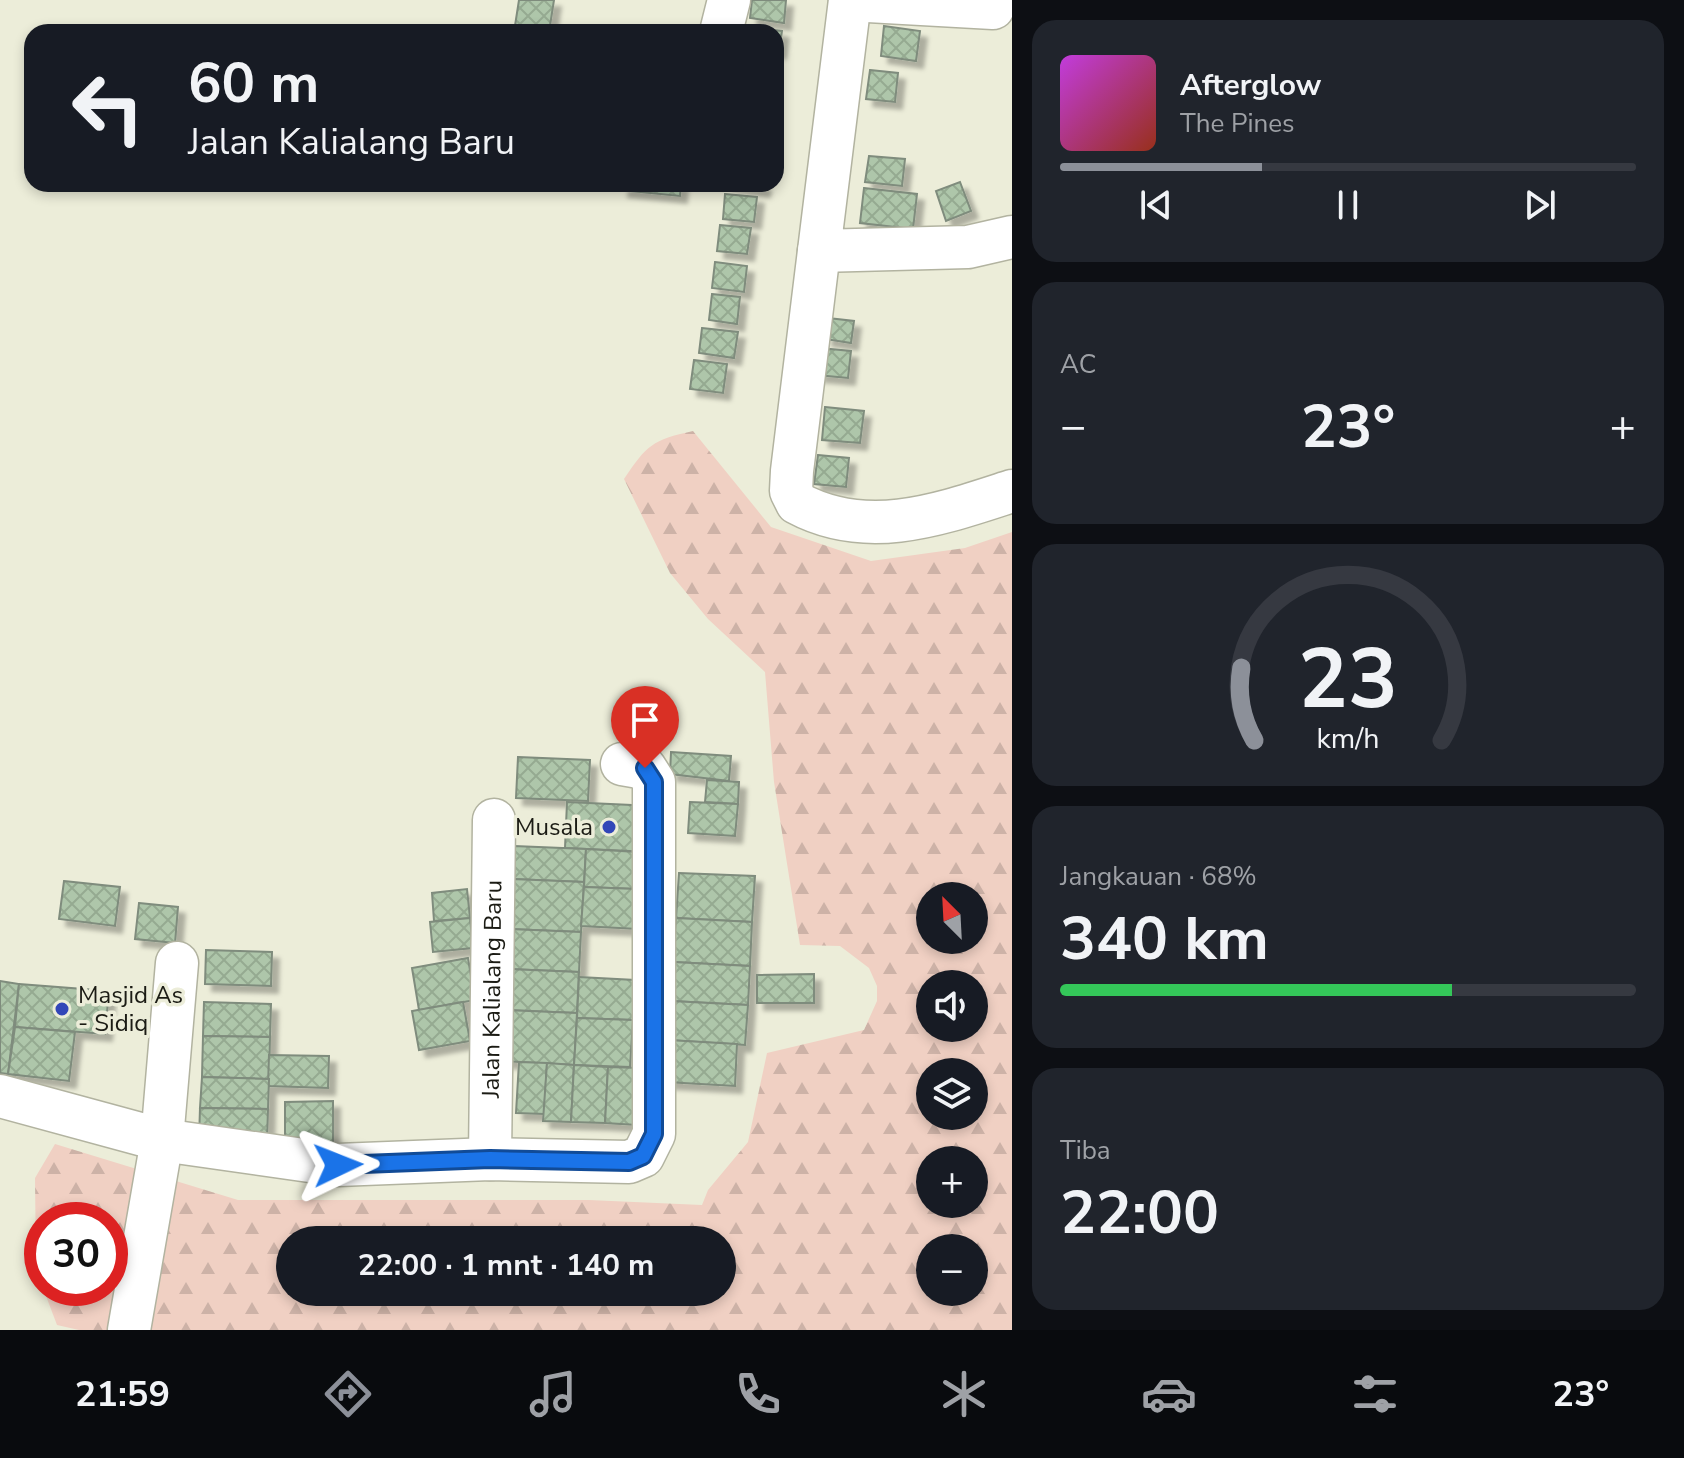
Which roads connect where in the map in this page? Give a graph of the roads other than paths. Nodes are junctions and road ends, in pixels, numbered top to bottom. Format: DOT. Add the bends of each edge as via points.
graph roads {
  1 [pos="729,0"];
  2 [pos="850,0"];
  3 [pos="993,8"];
  4 [pos="723,24"];
  5 [pos="1012,237"];
  6 [pos="819,251"];
  7 [pos="1012,491"];
  8 [pos="622,764"];
  9 [pos="494,820"];
  10 [pos="177,963"];
  11 [pos="0,1096"];
  12 [pos="162,1140"];
  13 [pos="490,1159"];
  14 [pos="129,1330"];
  1 -- 4 [label="street"];
  2 -- 3 [label="street"];
  2 -- 6 [label="street"];
  5 -- 6 [label="street" via="968,247"];
  6 -- 7 [label="street" via="792,471 791,491 797,503 856,523 889,523 935,516"];
  8 -- 13 [label="street" via="645,768 654,782 651,1146 629,1162"];
  9 -- 13 [label="street, Jalan Kalialang Baru"];
  10 -- 12 [label="street"];
  11 -- 12 [label="street"];
  12 -- 13 [label="street" via="338,1165"];
  12 -- 14 [label="street"];
}
